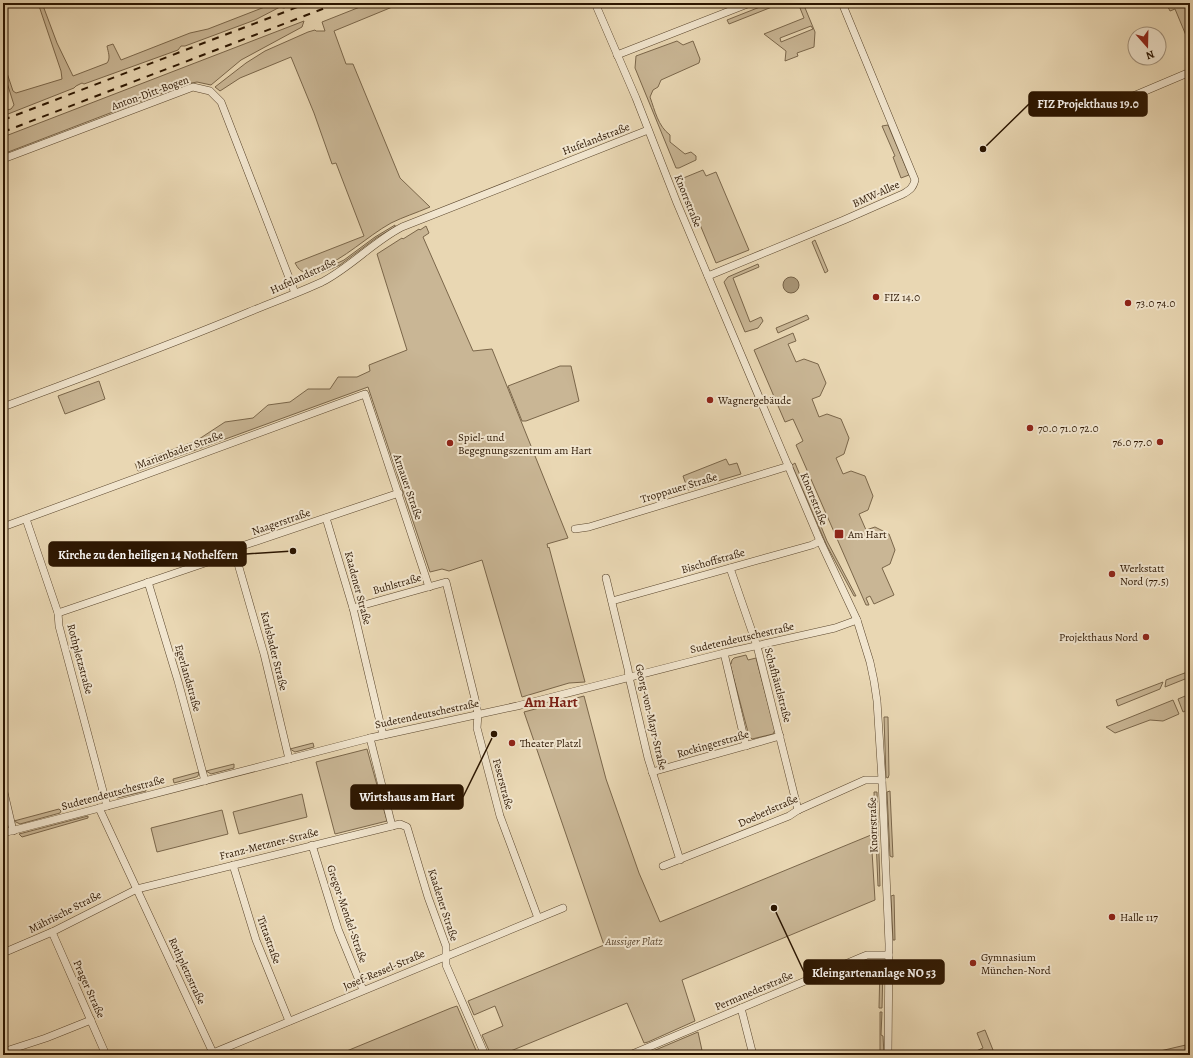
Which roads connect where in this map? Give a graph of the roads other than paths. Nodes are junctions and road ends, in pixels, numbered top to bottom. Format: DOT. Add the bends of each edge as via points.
graph roads {
  1 [pos="595,3"];
  2 [pos="750,3"];
  3 [pos="842,3"];
  4 [pos="617,55"];
  5 [pos="1190,72"];
  6 [pos="1112,105"];
  7 [pos="648,130"];
  8 [pos="3,159"];
  9 [pos="708,276"];
  10 [pos="295,293"];
  11 [pos="365,394"];
  12 [pos="3,407"];
  13 [pos="789,466"];
  14 [pos="399,493"];
  15 [pos="326,518"];
  16 [pos="26,519"];
  17 [pos="3,527"];
  18 [pos="575,529"];
  19 [pos="820,541"];
  20 [pos="234,550"];
  21 [pos="730,568"];
  22 [pos="606,578"];
  23 [pos="148,582"];
  24 [pos="446,582"];
  25 [pos="429,587"];
  26 [pos="612,601"];
  27 [pos="353,608"];
  28 [pos="58,613"];
  29 [pos="857,620"];
  30 [pos="757,646"];
  31 [pos="724,653"];
  32 [pos="629,677"];
  33 [pos="478,714"];
  34 [pos="383,735"];
  35 [pos="780,736"];
  36 [pos="370,738"];
  37 [pos="746,746"];
  38 [pos="289,759"];
  39 [pos="652,772"];
  40 [pos="882,780"];
  41 [pos="205,781"];
  42 [pos="3,788"];
  43 [pos="107,806"];
  44 [pos="99,808"];
  45 [pos="798,810"];
  46 [pos="392,826"];
  47 [pos="407,828"];
  48 [pos="13,831"];
  49 [pos="3,833"];
  50 [pos="312,845"];
  51 [pos="680,860"];
  52 [pos="233,865"];
  53 [pos="663,866"];
  54 [pos="136,889"];
  55 [pos="563,908"];
  56 [pos="538,918"];
  57 [pos="52,932"];
  58 [pos="3,953"];
  59 [pos="889,954"];
  60 [pos="446,956"];
  61 [pos="363,990"];
  62 [pos="741,1008"];
  63 [pos="91,1020"];
  64 [pos="289,1021"];
  65 [pos="3,1052"];
  66 [pos="213,1054"];
  67 [pos="106,1055"];
  68 [pos="484,1055"];
  69 [pos="630,1055"];
  70 [pos="753,1055"];
  71 [pos="888,1055"];
  1 -- 4 [label="street, Knorrstraße"];
  2 -- 4 [label="street"];
  3 -- 9 [label="street, BMW-Allee" via="915,180 914,186 903,194 851,217"];
  4 -- 7 [label="street, Knorrstraße"];
  5 -- 6 [label="street"];
  7 -- 9 [label="street, Knorrstraße"];
  7 -- 10 [label="street, Hufelandstraße" via="402,227 341,271"];
  8 -- 10 [label="street, Anton-Ditt-Bogen" via="193,87 210,91 221,102"];
  9 -- 13 [label="street, Knorrstraße"];
  10 -- 12 [label="street, Hufelandstraße"];
  11 -- 14 [label="street, Arnauer Straße"];
  11 -- 16 [label="street, Marienbader Straße"];
  13 -- 18 [label="street, Troppauer Straße" via="589,528"];
  13 -- 19 [label="street, Knorrstraße"];
  14 -- 15 [label="street, Naagerstraße"];
  14 -- 25 [label="street, Arnauer Straße"];
  15 -- 20 [label="street, Naagerstraße"];
  15 -- 27 [label="street, Kaadener Straße"];
  16 -- 17 [label="street, Marienbader Straße"];
  16 -- 28 [label="street, Rothpletzstraße"];
  19 -- 21 [label="street, Bischoffstraße"];
  19 -- 29 [label="street, Knorrstraße"];
  20 -- 23 [label="street, Naagerstraße" via="205,563"];
  20 -- 38 [label="street, Karlsbader Straße" via="264,654"];
  21 -- 26 [label="street, Bischoffstraße"];
  21 -- 30 [label="street, Schafhäutlstraße"];
  22 -- 26 [label="street, Georg-von-Mayr-Straße"];
  23 -- 28 [label="street, Naagerstraße"];
  23 -- 41 [label="street, Egerlandstraße"];
  24 -- 25 [label="street, Buhlstraße"];
  24 -- 33 [label="street, Feserstraße"];
  25 -- 27 [label="street, Buhlstraße"];
  26 -- 32 [label="street, Georg-von-Mayr-Straße"];
  27 -- 34 [label="street, Kaadener Straße"];
  28 -- 43 [label="street, Rothpletzstraße" via="59,626"];
  29 -- 30 [label="street, Sudetendeutschestraße" via="835,628"];
  29 -- 40 [label="street, Knorrstraße" via="874,681"];
  30 -- 31 [label="street, Sudetendeutschestraße"];
  30 -- 35 [label="street, Schafhäutlstraße"];
  31 -- 32 [label="street, Sudetendeutschestraße"];
  31 -- 37 [label="street"];
  32 -- 33 [label="street, Sudetendeutschestraße"];
  32 -- 39 [label="street, Georg-von-Mayr-Straße"];
  33 -- 34 [label="street, Sudetendeutschestraße"];
  33 -- 56 [label="street, Feserstraße" via="477,728 500,816"];
  34 -- 36 [label="street, Sudetendeutschestraße"];
  35 -- 37 [label="street, Rockingerstraße"];
  35 -- 45 [label="street, Schafhäutlstraße"];
  36 -- 38 [label="street, Sudetendeutschestraße"];
  36 -- 46 [label="street"];
  37 -- 39 [label="street, Rockingerstraße"];
  38 -- 41 [label="street, Sudetendeutschestraße"];
  39 -- 51 [label="street, Georg-von-Mayr-Straße"];
  40 -- 45 [label="street, Doeberlstraße" via="865,780"];
  40 -- 59 [label="street, Knorrstraße"];
  41 -- 43 [label="street, Sudetendeutschestraße"];
  42 -- 48 [label="street"];
  43 -- 44 [label="street, Sudetendeutschestraße"];
  44 -- 48 [label="street, Sudetendeutschestraße"];
  44 -- 54 [label="street, Rothpletzstraße"];
  45 -- 51 [label="street, Doeberlstraße" via="789,816"];
  46 -- 47 [label="street, Franz-Metzner-Straße" via="400,824"];
  46 -- 50 [label="street, Franz-Metzner-Straße"];
  47 -- 60 [label="street, Kaadener Straße" via="446,946"];
  48 -- 49 [label="street, Sudetendeutschestraße"];
  50 -- 52 [label="street, Franz-Metzner-Straße"];
  50 -- 61 [label="street, Gregor-Mendel-Straße" via="338,929"];
  51 -- 53 [label="street, Doeberlstraße"];
  52 -- 54 [label="street, Franz-Metzner-Straße"];
  52 -- 64 [label="street, Tittastraße" via="256,940"];
  54 -- 57 [label="street, Mährische Straße"];
  54 -- 66 [label="street, Rothpletzstraße"];
  55 -- 56 [label="street, Josef-Ressel-Straße"];
  56 -- 60 [label="street, Josef-Ressel-Straße"];
  57 -- 58 [label="street, Mährische Straße"];
  57 -- 63 [label="street, Prager Straße"];
  59 -- 62 [label="street, Permanederstraße" via="867,955"];
  59 -- 71 [label="street, Knorrstraße"];
  60 -- 61 [label="street, Josef-Ressel-Straße"];
  60 -- 68 [label="street, Kaadener Straße" via="446,965"];
  61 -- 64 [label="street, Josef-Ressel-Straße"];
  62 -- 69 [label="street, Permanederstraße"];
  62 -- 70 [label="street"];
  63 -- 65 [label="street"];
  63 -- 67 [label="street, Prager Straße"];
  64 -- 66 [label="street, Josef-Ressel-Straße"];
}
